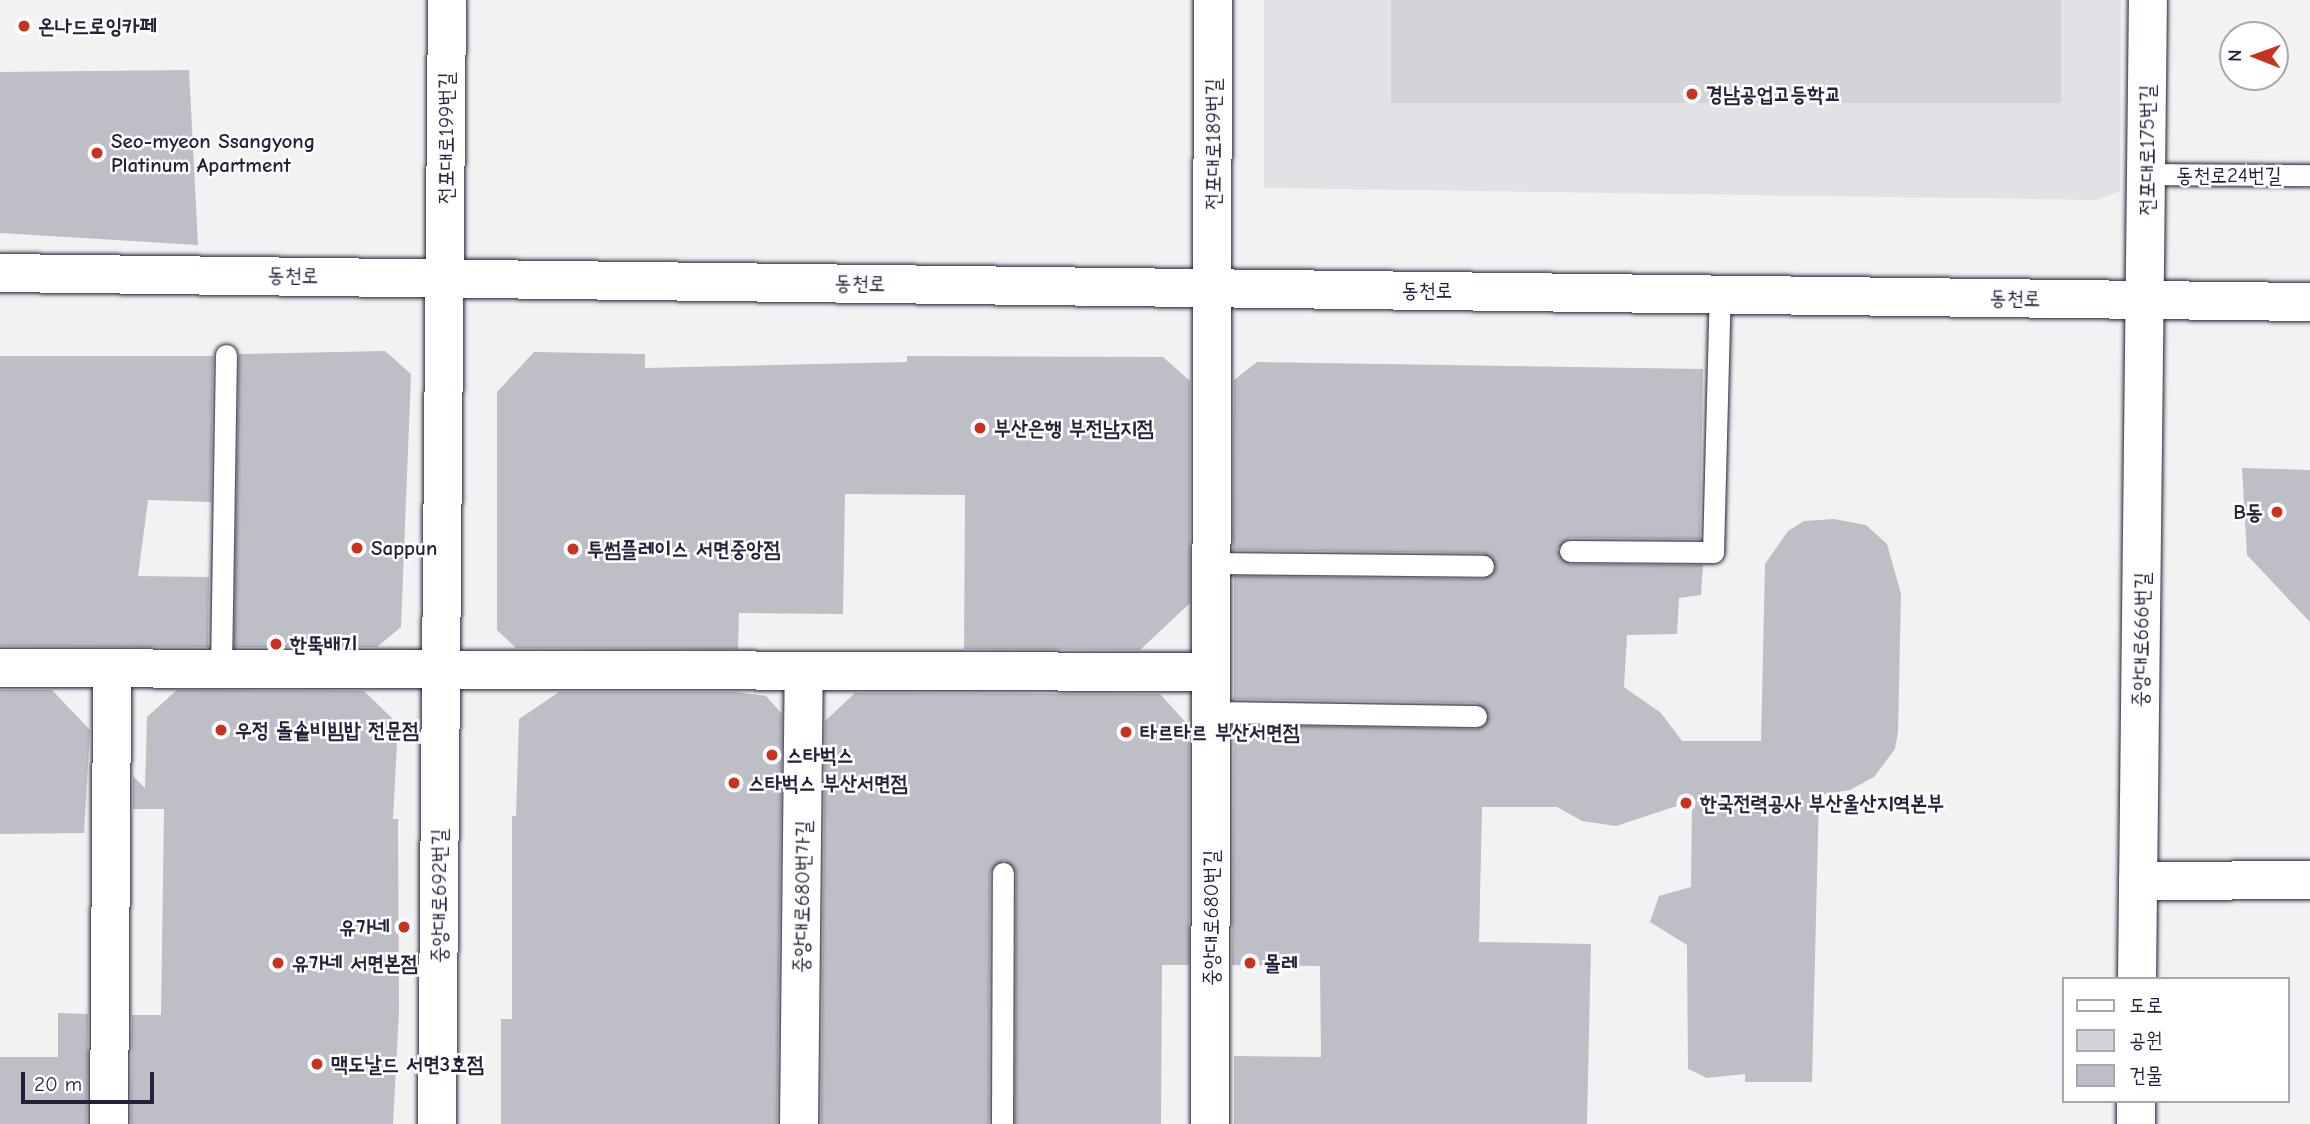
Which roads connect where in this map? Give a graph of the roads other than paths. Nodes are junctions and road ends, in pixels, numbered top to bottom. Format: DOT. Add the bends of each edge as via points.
graph roads {
  1 [pos="447,0"];
  2 [pos="1213,0"];
  3 [pos="2148,0"];
  4 [pos="2147,174"];
  5 [pos="2310,175"];
  6 [pos="0,273"];
  7 [pos="444,277"];
  8 [pos="1212,288"];
  9 [pos="1720,292"];
  10 [pos="2146,300"];
  11 [pos="2310,302"];
  12 [pos="226,355"];
  13 [pos="1570,551"];
  14 [pos="1212,563"];
  15 [pos="1483,566"];
  16 [pos="0,668"];
  17 [pos="441,668"];
  18 [pos="112,669"];
  19 [pos="221,669"];
  20 [pos="804,671"];
  21 [pos="1211,672"];
  22 [pos="1211,712"];
  23 [pos="1476,716"];
  24 [pos="1003,873"];
  25 [pos="2310,880"];
  26 [pos="2138,881"];
  27 [pos="2137,977"];
  28 [pos="2136,1103"];
  29 [pos="110,1124"];
  30 [pos="437,1124"];
  31 [pos="799,1124"];
  32 [pos="1002,1124"];
  33 [pos="1210,1124"];
  34 [pos="2136,1124"];
  1 -- 7 [label="street, 전포대로199번길"];
  2 -- 8 [label="street, 전포대로189번길"];
  3 -- 4 [label="street, 전포대로175번길"];
  4 -- 5 [label="lane, 동천로24번길"];
  4 -- 10 [label="street, 전포대로175번길"];
  6 -- 7 [label="street, 동천로"];
  7 -- 8 [label="street, 동천로"];
  7 -- 17 [label="street, 중앙대로692번길"];
  8 -- 9 [label="street, 동천로"];
  8 -- 14 [label="street, 중앙대로680번길"];
  9 -- 10 [label="street, 동천로"];
  9 -- 13 [label="lane" via="1713,552"];
  10 -- 11 [label="street, 동천로"];
  10 -- 26 [label="street, 중앙대로666번길"];
  12 -- 19 [label="lane"];
  14 -- 15 [label="lane"];
  14 -- 21 [label="street, 중앙대로680번길"];
  16 -- 18 [label="street"];
  17 -- 19 [label="street"];
  17 -- 20 [label="street"];
  17 -- 30 [label="street, 중앙대로692번길"];
  18 -- 19 [label="street"];
  18 -- 29 [label="street"];
  20 -- 21 [label="street"];
  20 -- 31 [label="street, 중앙대로680번가길"];
  21 -- 22 [label="street, 중앙대로680번길"];
  22 -- 23 [label="lane"];
  22 -- 33 [label="street, 중앙대로680번길"];
  24 -- 32 [label="lane"];
  25 -- 26 [label="street"];
  26 -- 27 [label="street, 중앙대로666번길"];
  28 -- 34 [label="street"];
}
